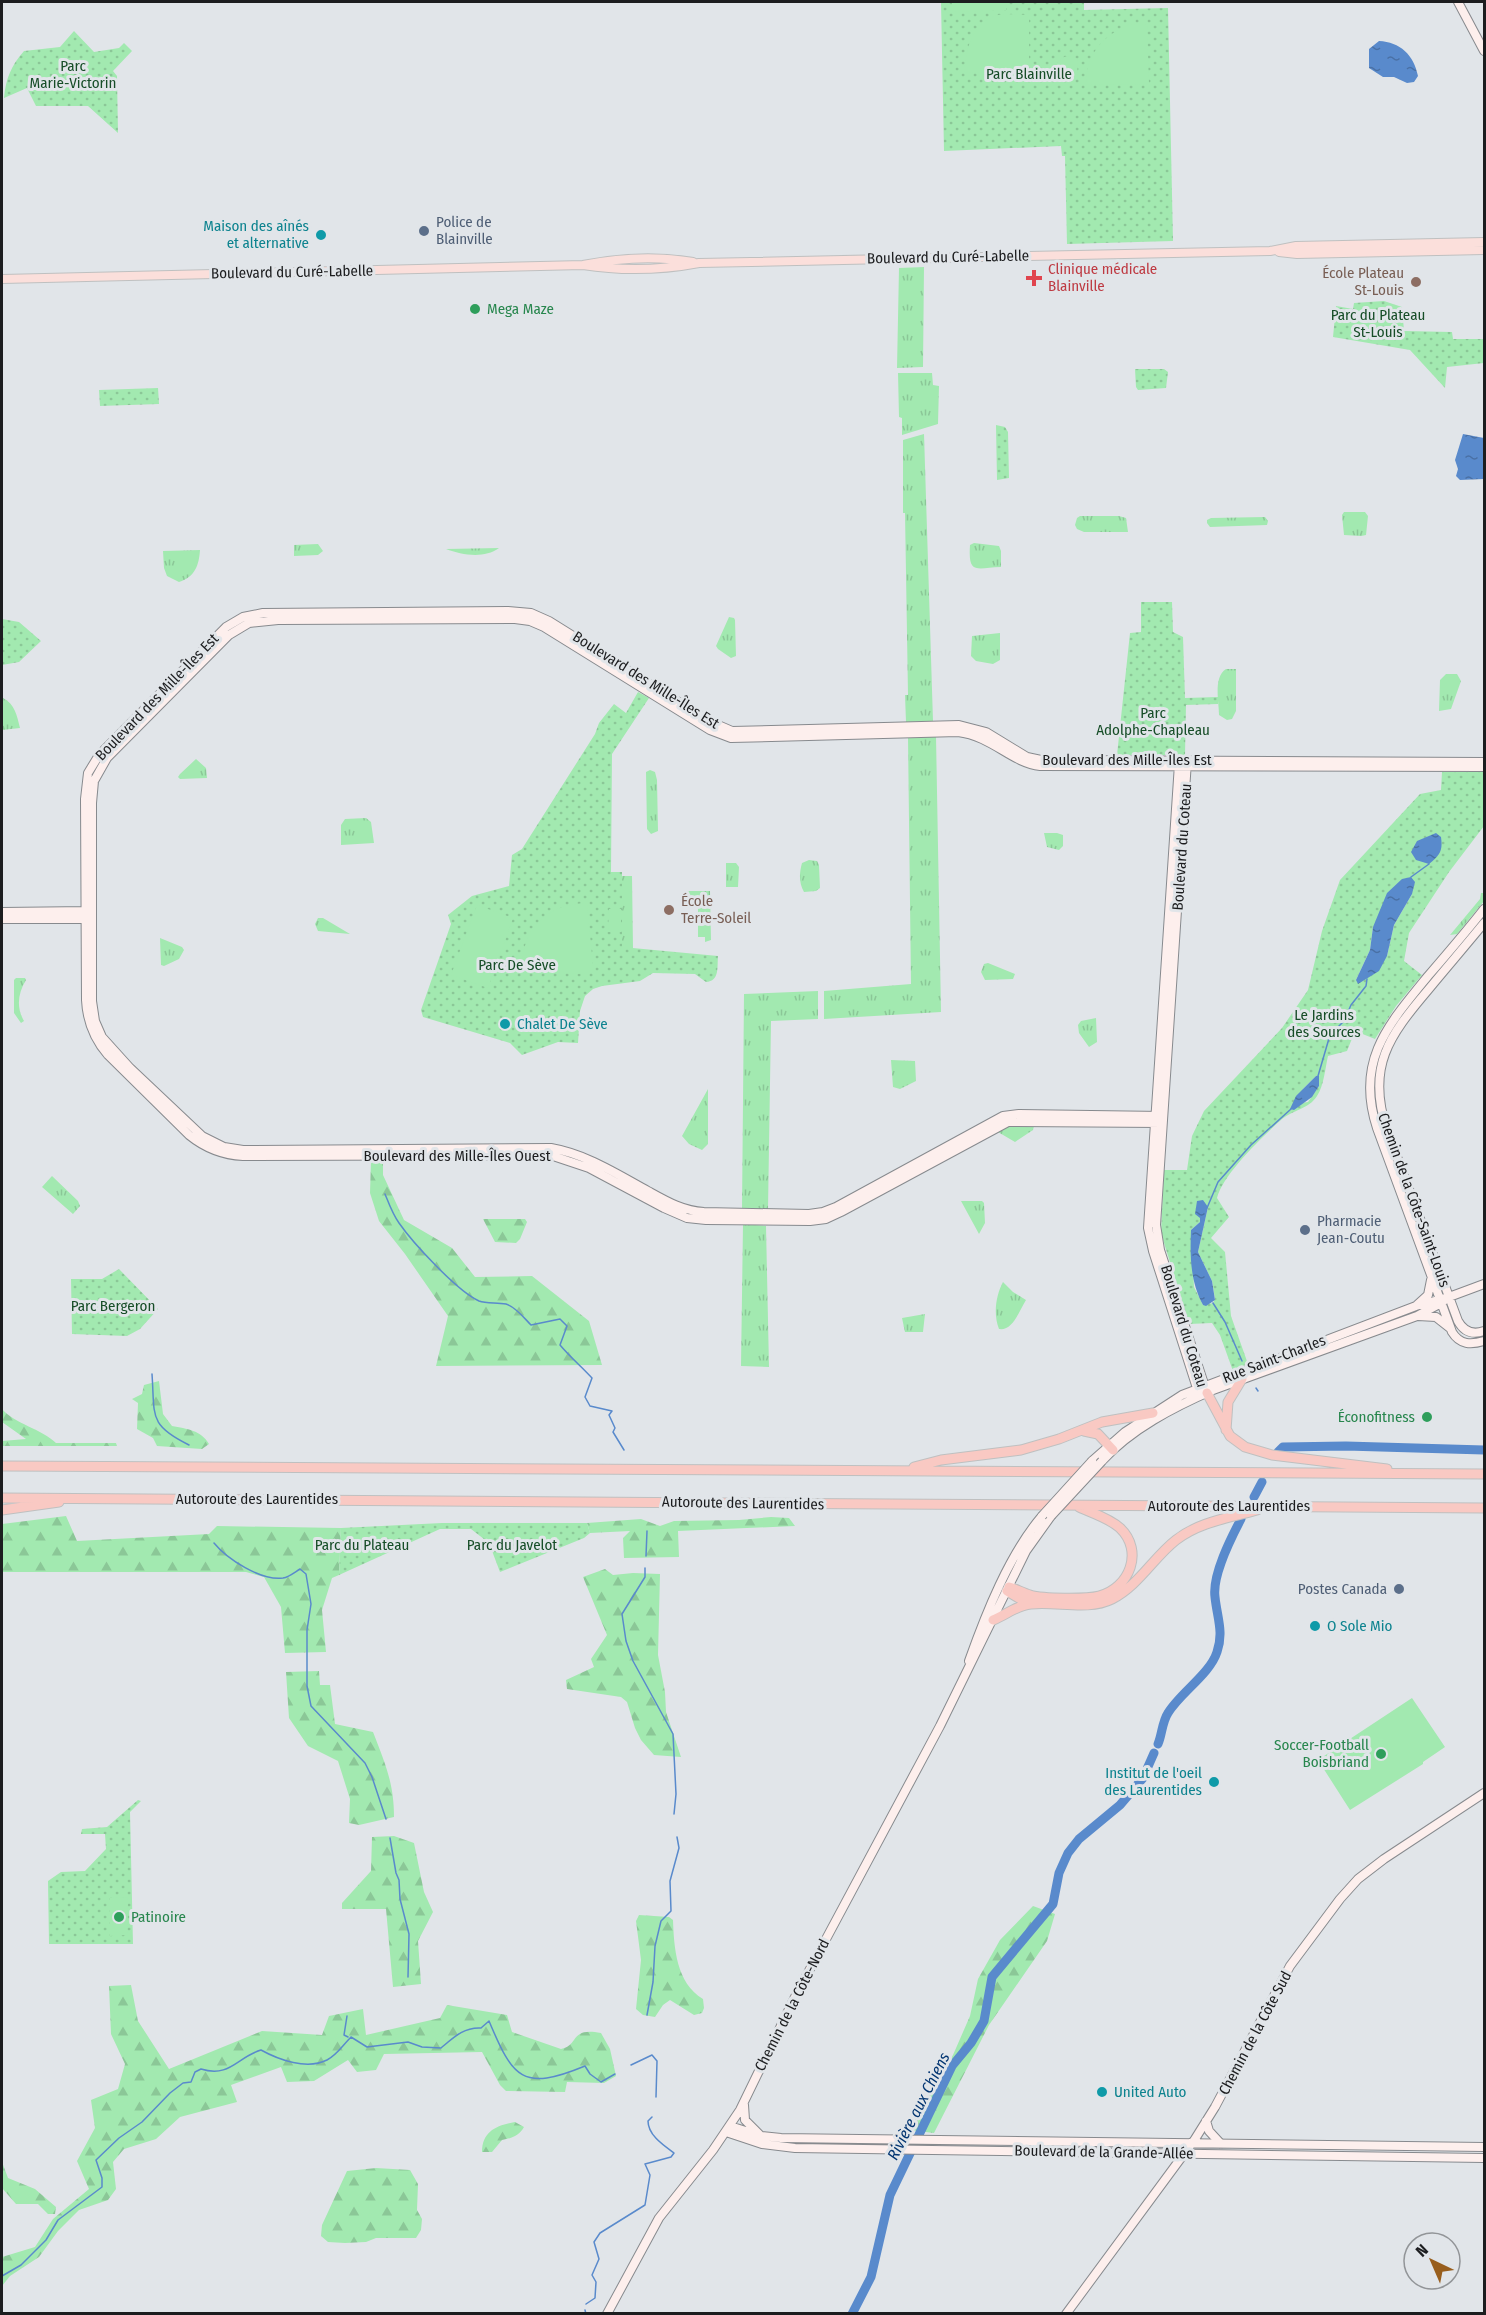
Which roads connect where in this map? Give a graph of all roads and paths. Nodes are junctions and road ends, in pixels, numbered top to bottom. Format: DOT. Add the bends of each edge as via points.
graph roads {
  1 [pos="1458,2"];
  2 [pos="1485,51"];
  3 [pos="1485,242"];
  4 [pos="1485,250"];
  5 [pos="1270,251"];
  6 [pos="2,279"];
  7 [pos="1485,762"];
  8 [pos="1183,764"];
  9 [pos="1485,767"];
  10 [pos="89,847"];
  11 [pos="1485,909"];
  12 [pos="2,912"];
  13 [pos="89,915"];
  14 [pos="2,919"];
  15 [pos="1485,922"];
  16 [pos="1371,1073"];
  17 [pos="1380,1074"];
  18 [pos="1159,1119"];
  19 [pos="1414,1204"];
  20 [pos="1406,1207"];
  21 [pos="1432,1277"];
  22 [pos="1485,1284"];
  23 [pos="1449,1297"];
  24 [pos="1441,1301"];
  25 [pos="1416,1306"];
  26 [pos="1417,1316"];
  27 [pos="1451,1329"];
  28 [pos="1349,1330"];
  29 [pos="1485,1331"];
  30 [pos="1353,1339"];
  31 [pos="1485,1341"];
  32 [pos="1242,1380"];
  33 [pos="1203,1389"];
  34 [pos="1153,1413"];
  35 [pos="1226,1430"];
  36 [pos="1082,1431"];
  37 [pos="1110,1447"];
  38 [pos="2,1466"];
  39 [pos="899,1471"];
  40 [pos="1422,1474"];
  41 [pos="1485,1474"];
  42 [pos="2,1498"];
  43 [pos="83,1498"];
  44 [pos="1075,1505"];
  45 [pos="1269,1506"];
  46 [pos="1485,1508"];
  47 [pos="2,1510"];
  48 [pos="1008,1589"];
  49 [pos="1029,1604"];
  50 [pos="993,1620"];
  51 [pos="960,1686"];
  52 [pos="1485,1793"];
  53 [pos="744,2102"];
  54 [pos="1206,2121"];
  55 [pos="728,2129"];
  56 [pos="761,2136"];
  57 [pos="916,2140"];
  58 [pos="1191,2144"];
  59 [pos="1221,2144"];
  60 [pos="1485,2147"];
  61 [pos="913,2149"];
  62 [pos="1185,2153"];
  63 [pos="1485,2157"];
  64 [pos="607,2313"];
  65 [pos="1066,2313"];
  1 -- 2 [label="street"];
  3 -- 5 [label="main road, Boulevard du Curé-Labelle" via="1304,246"];
  4 -- 5 [label="main road, Boulevard du Curé-Labelle" via="1302,254"];
  5 -- 6 [label="main road, Boulevard du Curé-Labelle" via="699,263 648,259 583,265"];
  7 -- 8 [label="street, Boulevard des Mille-Îles Est"];
  8 -- 9 [label="street, Boulevard des Mille-Îles Est"];
  8 -- 10 [label="street, Boulevard des Mille-Îles Est" via="1036,765 987,740 958,732 728,737 704,727 544,627 526,620 262,621 245,624 229,634 104,761 93,790"];
  8 -- 18 [label="street, Boulevard du Coteau"];
  10 -- 13 [label="street, Boulevard des Mille-Îles Ouest"];
  11 -- 16 [label="street, Chemin de la Côte-Saint-Louis" via="1391,1022 1378,1045"];
  12 -- 13 [label="street"];
  13 -- 14 [label="street"];
  13 -- 18 [label="street, Boulevard des Mille-Îles Ouest" via="93,1006 102,1037 197,1132 229,1148 551,1148 597,1163 688,1210 813,1213 832,1209 1003,1116"];
  15 -- 17 [label="street, Chemin de la Côte-Saint-Louis" via="1397,1028"];
  16 -- 17 [label="street"];
  16 -- 20 [label="street, Chemin de la Côte-Saint-Louis" via="1374,1119"];
  17 -- 19 [label="street, Chemin de la Côte-Saint-Louis" via="1382,1115"];
  18 -- 33 [label="street, Boulevard du Coteau" via="1158,1239"];
  19 -- 20 [label="street"];
  19 -- 23 [label="street, Chemin de la Côte-Saint-Louis"];
  20 -- 21 [label="street, Chemin de la Côte-Saint-Louis"];
  21 -- 24 [label="street, Chemin de la Côte-Saint-Louis"];
  21 -- 25 [label="street" via="1428,1294"];
  22 -- 23 [label="street, Rue Saint-Charles"];
  23 -- 24 [label="street, Rue Saint-Charles"];
  23 -- 29 [label="street, Chemin de la Côte-Saint-Louis" via="1463,1328 1472,1333"];
  24 -- 25 [label="street, Rue Saint-Charles"];
  24 -- 26 [label="street, Rue Saint-Charles"];
  24 -- 27 [label="street, Chemin de la Côte-Saint-Louis"];
  25 -- 28 [label="street, Rue Saint-Charles"];
  26 -- 27 [label="street" via="1436,1317"];
  26 -- 30 [label="street, Rue Saint-Charles"];
  27 -- 31 [label="street" via="1456,1338 1466,1343"];
  28 -- 30 [label="street"];
  28 -- 33 [label="street, Rue Saint-Charles"];
  30 -- 32 [label="street, Rue Saint-Charles"];
  32 -- 33 [label="street, Rue Saint-Charles"];
  32 -- 35 [label="highway" via="1228,1402"];
  33 -- 34 [label="street, Rue Saint-Charles"];
  33 -- 35 [label="highway"];
  33 -- 37 [label="street, Rue Saint-Charles"];
  34 -- 36 [label="highway" via="1107,1421"];
  34 -- 37 [label="street, Rue Saint-Charles"];
  35 -- 40 [label="highway" via="1239,1444 1268,1455"];
  36 -- 37 [label="highway" via="1098,1434"];
  36 -- 39 [label="highway" via="1021,1450 941,1460"];
  37 -- 48 [label="street, Chemin de la Côte-Nord, bridge" via="1029,1546"];
  37 -- 51 [label="street, Chemin de la Côte-Nord, bridge" via="1092,1461 1022,1542 995,1596"];
  38 -- 39 [label="highway, Autoroute des Laurentides"];
  39 -- 40 [label="highway, Autoroute des Laurentides"];
  40 -- 41 [label="highway, Autoroute des Laurentides"];
  42 -- 43 [label="highway, Autoroute des Laurentides"];
  43 -- 44 [label="highway, Autoroute des Laurentides"];
  43 -- 47 [label="highway"];
  44 -- 45 [label="highway, Autoroute des Laurentides"];
  44 -- 48 [label="highway" via="1113,1522 1125,1534 1132,1560 1125,1579 1110,1592 1094,1597 1039,1597"];
  45 -- 46 [label="highway, Autoroute des Laurentides"];
  45 -- 49 [label="highway" via="1190,1531 1111,1599 1091,1604"];
  48 -- 49 [label="highway"];
  48 -- 50 [label="street, Chemin de la Côte-Nord"];
  49 -- 50 [label="highway"];
  50 -- 51 [label="street, Chemin de la Côte-Nord"];
  51 -- 53 [label="street, Chemin de la Côte-Nord" via="795,1997"];
  52 -- 54 [label="street, Chemin de la Côte Sud" via="1384,1858 1340,1899 1284,1976"];
  53 -- 55 [label="street, Chemin de la Côte-Nord"];
  53 -- 56 [label="street" via="745,2120"];
  54 -- 58 [label="street, Chemin de la Côte Sud"];
  54 -- 59 [label="street"];
  55 -- 56 [label="street, Boulevard de la Grande-Allée"];
  55 -- 61 [label="street, Boulevard de la Grande-Allée" via="774,2146"];
  55 -- 64 [label="street, Chemin de la Côte-Nord" via="655,2223"];
  56 -- 57 [label="street, Boulevard de la Grande-Allée"];
  57 -- 58 [label="street, Boulevard de la Grande-Allée"];
  57 -- 61 [label="street"];
  58 -- 59 [label="street, Boulevard de la Grande-Allée"];
  58 -- 62 [label="street, Chemin de la Côte Sud"];
  59 -- 60 [label="street, Boulevard de la Grande-Allée"];
  61 -- 62 [label="street, Boulevard de la Grande-Allée"];
  62 -- 63 [label="street, Boulevard de la Grande-Allée"];
  62 -- 65 [label="street, Chemin de la Côte Sud"];
}
